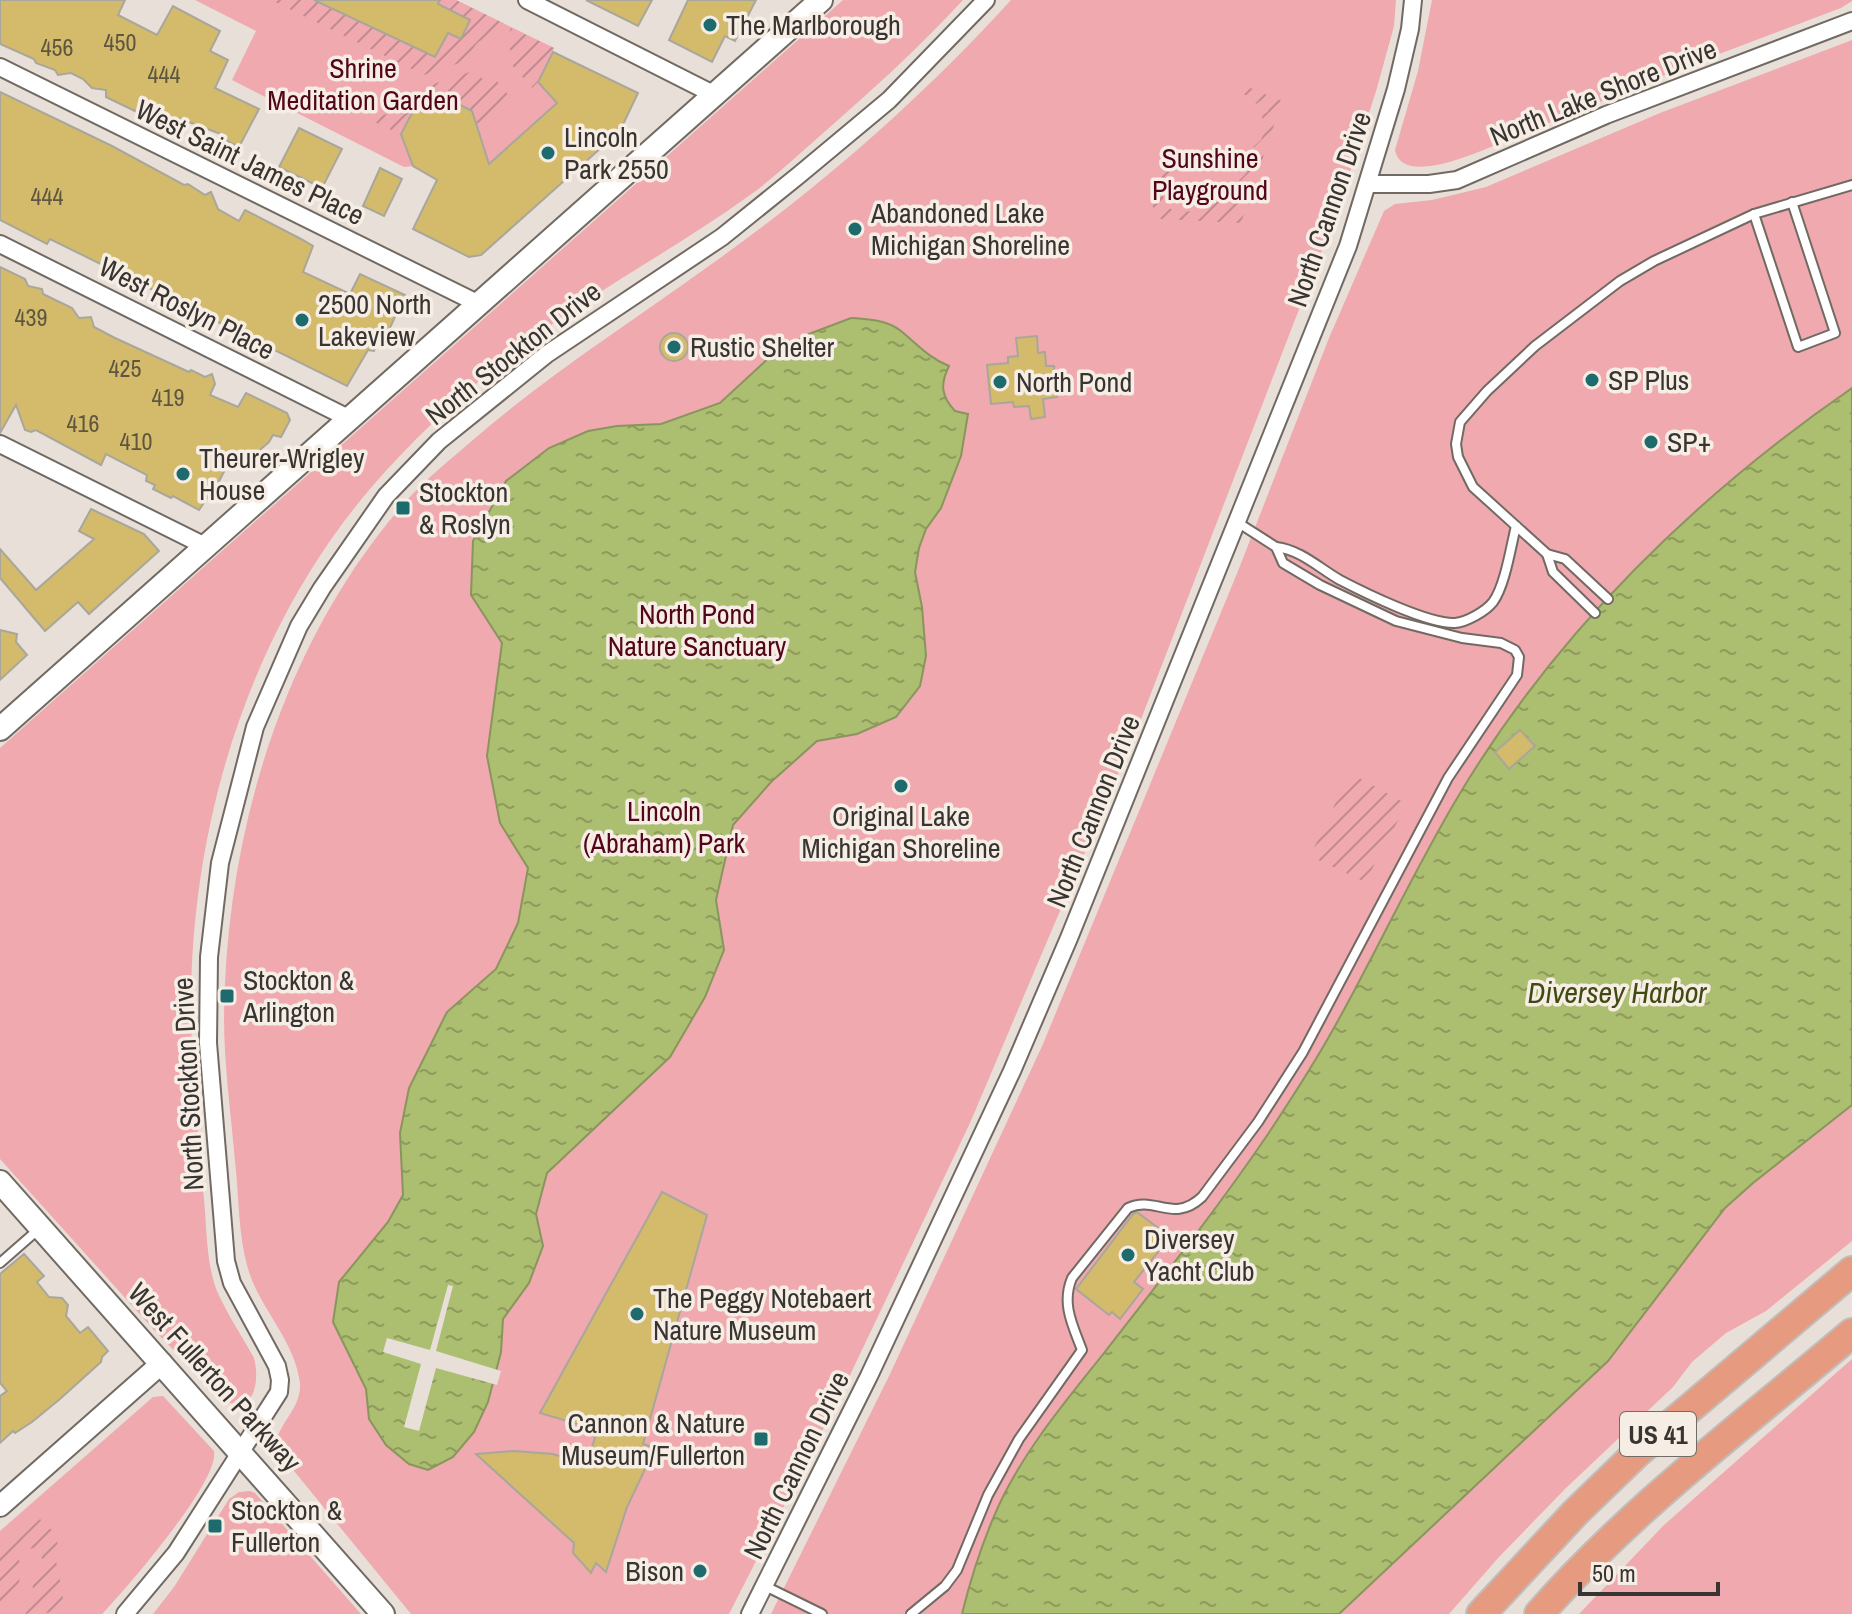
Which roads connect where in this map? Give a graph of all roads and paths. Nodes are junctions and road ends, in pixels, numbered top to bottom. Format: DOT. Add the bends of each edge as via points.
graph roads {
  1 [pos="527,0"];
  2 [pos="821,0"];
  3 [pos="986,0"];
  4 [pos="1413,0"];
  5 [pos="1852,21"];
  6 [pos="0,67"];
  7 [pos="713,94"];
  8 [pos="1369,184"];
  9 [pos="1852,185"];
  10 [pos="1792,202"];
  11 [pos="1754,214"];
  12 [pos="0,244"];
  13 [pos="477,303"];
  14 [pos="350,419"];
  15 [pos="0,444"];
  16 [pos="1237,521"];
  17 [pos="1516,526"];
  18 [pos="205,546"];
  19 [pos="1276,547"];
  20 [pos="1547,554"];
  21 [pos="1608,599"];
  22 [pos="1595,613"];
  23 [pos="1455,623"];
  24 [pos="1452,636"];
  25 [pos="0,729"];
  26 [pos="0,1182"];
  27 [pos="41,1227"];
  28 [pos="0,1263"];
  29 [pos="1852,1271"];
  30 [pos="1852,1333"];
  31 [pos="162,1363"];
  32 [pos="242,1453"];
  33 [pos="0,1506"];
  34 [pos="765,1586"];
  35 [pos="125,1614"];
  36 [pos="383,1614"];
  37 [pos="750,1614"];
  38 [pos="822,1614"];
  39 [pos="911,1614"];
  40 [pos="1481,1614"];
  41 [pos="1539,1614"];
  1 -- 7 [label="street"];
  2 -- 7 [label="main road"];
  3 -- 32 [label="street, North Stockton Drive" via="889,100 799,175 722,237 547,354 439,441 386,496 299,626 241,773 220,863 209,957 208,1043 226,1261 280,1380 279,1392"];
  4 -- 8 [label="street, North Cannon Drive" via="1396,89"];
  5 -- 8 [label="street, North Lake Shore Drive" via="1606,115 1457,180"];
  6 -- 13 [label="street, West Saint James Place"];
  7 -- 13 [label="main road"];
  8 -- 16 [label="street, North Cannon Drive"];
  9 -- 10 [label="lane"];
  10 -- 11 [label="lane"];
  10 -- 11 [label="lane" via="1835,333 1798,347"];
  11 -- 17 [label="lane" via="1620,281 1556,327 1466,414 1457,433 1458,457 1473,487"];
  12 -- 14 [label="street, West Roslyn Place"];
  13 -- 14 [label="main road"];
  14 -- 18 [label="main road"];
  15 -- 18 [label="street"];
  16 -- 19 [label="lane"];
  16 -- 34 [label="street, North Cannon Drive" via="1012,1071"];
  17 -- 20 [label="lane"];
  17 -- 23 [label="lane" via="1492,604"];
  18 -- 25 [label="main road"];
  19 -- 23 [label="lane" via="1291,549 1400,608"];
  19 -- 24 [label="lane" via="1283,563 1320,585 1404,624"];
  20 -- 21 [label="lane" via="1565,559"];
  20 -- 22 [label="lane" via="1553,572"];
  23 -- 24 [label="lane"];
  24 -- 39 [label="lane" via="1515,650 1517,675 1448,778 1303,1052 1258,1122 1192,1207 1128,1208 1072,1278 1067,1307 1082,1350 1019,1439 988,1495 957,1570"];
  26 -- 27 [label="main road, West Fullerton Parkway"];
  27 -- 28 [label="lane"];
  27 -- 31 [label="main road, West Fullerton Parkway"];
  29 -- 40 [label="highway, US 41" via="1637,1453"];
  30 -- 41 [label="highway, US 41" via="1671,1486"];
  31 -- 32 [label="main road, West Fullerton Parkway"];
  31 -- 33 [label="street"];
  32 -- 35 [label="street, North Stockton Drive" via="176,1553"];
  32 -- 36 [label="main road, West Fullerton Parkway"];
  34 -- 37 [label="street, North Cannon Drive"];
  34 -- 38 [label="lane"];
}
